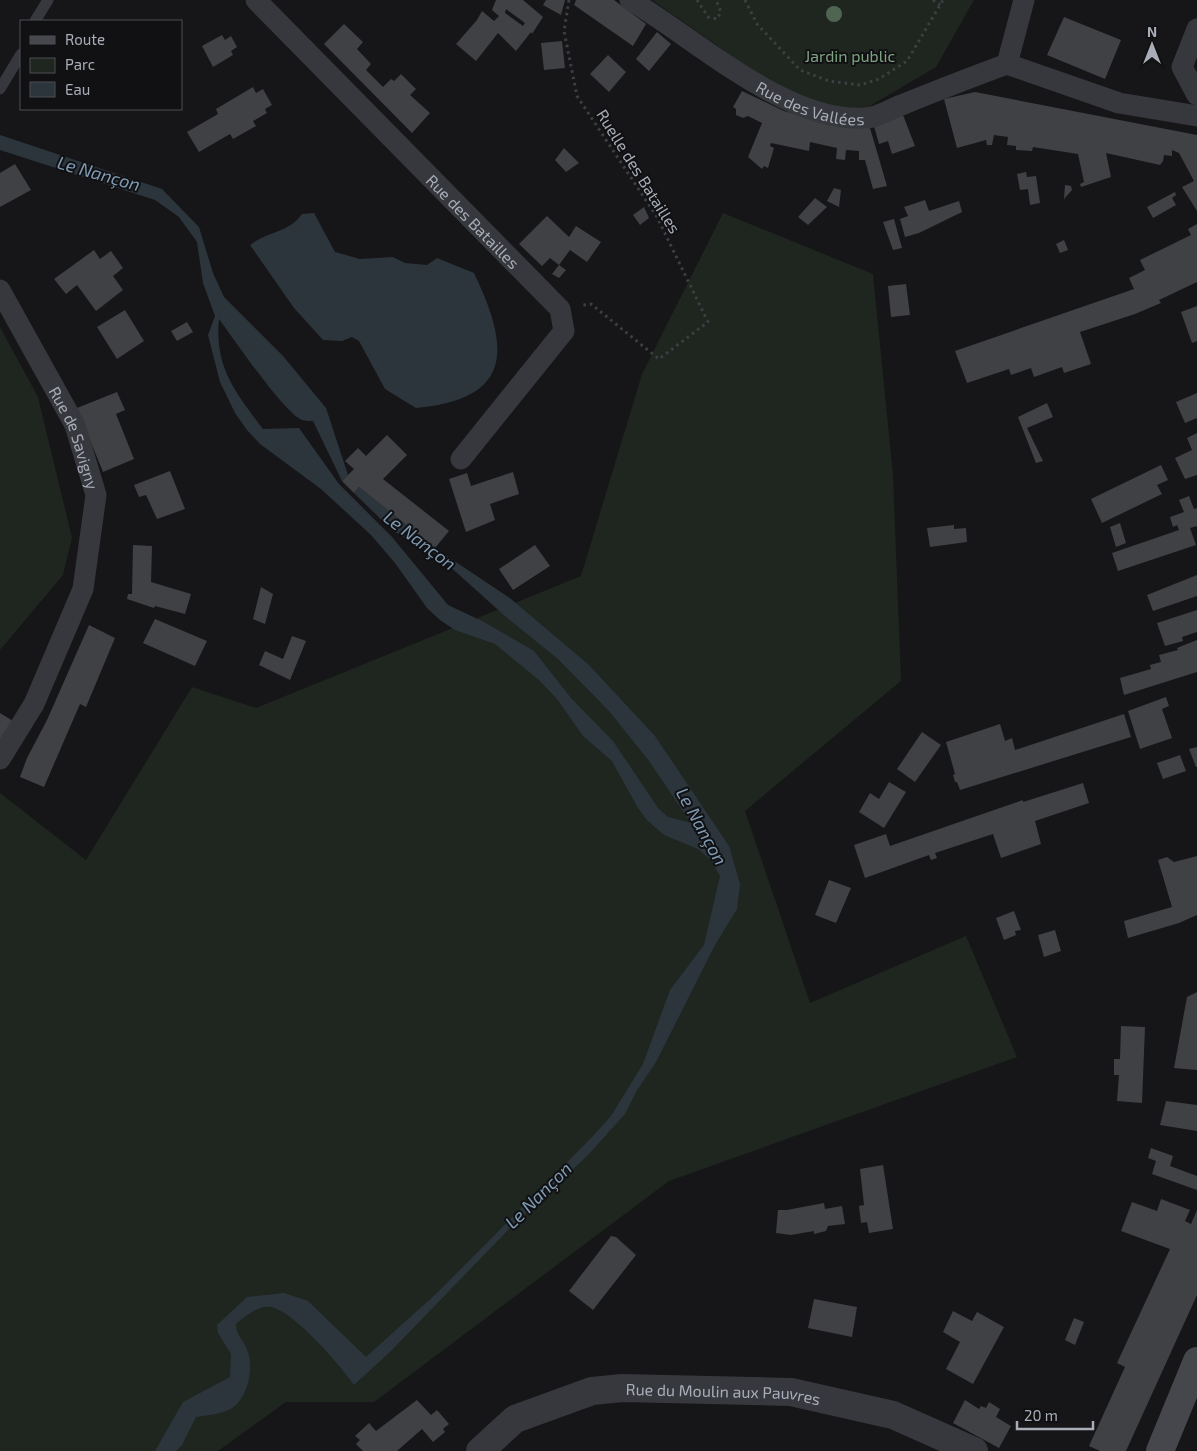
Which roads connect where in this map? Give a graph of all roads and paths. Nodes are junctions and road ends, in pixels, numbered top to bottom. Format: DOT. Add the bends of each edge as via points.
graph roads {
  1 [pos="48,0"];
  2 [pos="256,0"];
  3 [pos="569,0"];
  4 [pos="630,0"];
  5 [pos="697,0"];
  6 [pos="716,0"];
  7 [pos="745,0"];
  8 [pos="933,0"];
  9 [pos="943,0"];
  10 [pos="1024,0"];
  11 [pos="940,6"];
  12 [pos="36,20"];
  13 [pos="1197,29"];
  14 [pos="20,56"];
  15 [pos="1007,64"];
  16 [pos="0,89"];
  17 [pos="1197,94"];
  18 [pos="1197,116"];
  19 [pos="0,290"];
  20 [pos="560,309"];
  21 [pos="461,459"];
  22 [pos="0,759"];
  23 [pos="1197,1361"];
  24 [pos="1197,1405"];
  25 [pos="480,1451"];
  26 [pos="974,1451"];
  27 [pos="1160,1451"];
  28 [pos="1171,1451"];
  1 -- 12 [label="lane"];
  2 -- 20 [label="street, Rue des Batailles"];
  3 -- 20 [label="path, Ruelle des Batailles" via="564,31 577,96 657,217 708,322 660,359 591,304"];
  4 -- 15 [label="street, Rue des Vallées" via="661,18 744,78 809,110 832,116 866,119"];
  5 -- 6 [label="path" via="708,17 717,19 721,12"];
  7 -- 11 [label="path" via="757,24 800,70 829,82 860,85 879,79 907,61"];
  8 -- 11 [label="path"];
  9 -- 11 [label="path"];
  10 -- 15 [label="street"];
  13 -- 17 [label="street" via="1182,67"];
  14 -- 16 [label="lane"];
  15 -- 18 [label="street" via="1119,103"];
  19 -- 22 [label="street, Rue de Savigny" via="75,425 96,495 83,589 34,704"];
  20 -- 21 [label="street" via="564,331"];
  23 -- 27 [label="main road"];
  24 -- 28 [label="main road"];
  25 -- 26 [label="street, Rue du Moulin aux Pauvres" via="515,1419 592,1391 622,1388 791,1392 893,1415"];
}
